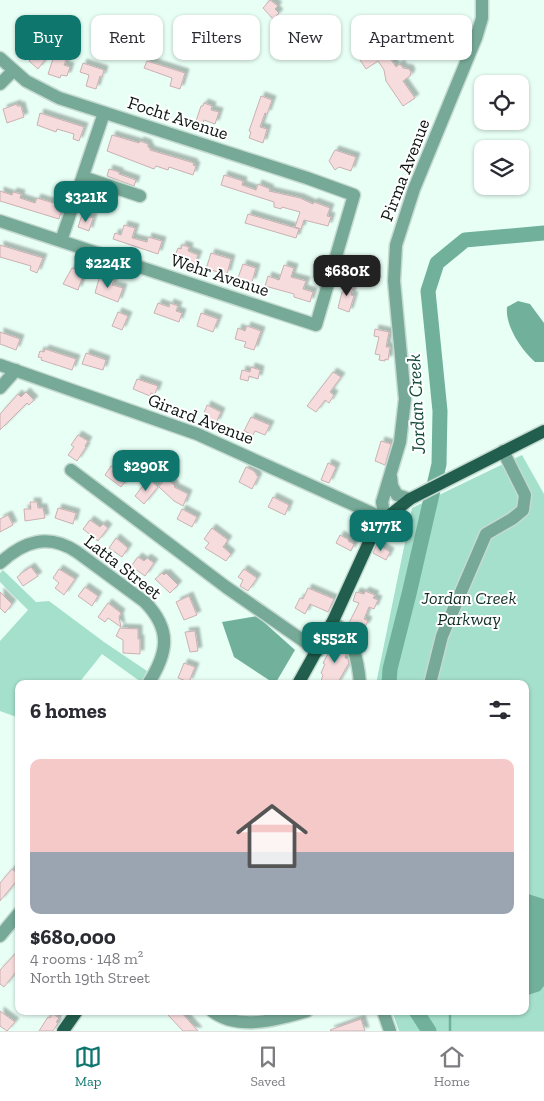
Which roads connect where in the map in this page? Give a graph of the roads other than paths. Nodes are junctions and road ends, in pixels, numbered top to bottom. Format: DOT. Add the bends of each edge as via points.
graph roads {
  1 [pos="482,0"];
  2 [pos="0,58"];
  3 [pos="13,71"];
  4 [pos="0,84"];
  5 [pos="104,114"];
  6 [pos="83,177"];
  7 [pos="140,196"];
  8 [pos="0,221"];
  9 [pos="61,241"];
  10 [pos="316,325"];
  11 [pos="0,365"];
  12 [pos="16,370"];
  13 [pos="0,388"];
  14 [pos="544,431"];
  15 [pos="503,451"];
  16 [pos="71,470"];
  17 [pos="391,477"];
  18 [pos="410,499"];
  19 [pos="385,520"];
  20 [pos="0,562"];
  21 [pos="334,620"];
  22 [pos="318,651"];
  23 [pos="150,680"];
  24 [pos="300,680"];
  25 [pos="360,680"];
  26 [pos="431,680"];
  27 [pos="15,918"];
  28 [pos="0,936"];
  29 [pos="74,1015"];
  30 [pos="217,1015"];
  31 [pos="298,1015"];
  32 [pos="384,1015"];
  33 [pos="272,1027"];
  34 [pos="63,1031"];
  35 [pos="390,1031"];
  1 -- 17 [label="street, Pirma Avenue" via="482,18 476,38 414,189 396,245 394,281 405,399 400,442"];
  2 -- 3 [label="street, Focht Avenue"];
  3 -- 4 [label="street"];
  3 -- 5 [label="street, Focht Avenue" via="43,92"];
  5 -- 6 [label="street"];
  5 -- 10 [label="street, Focht Avenue" via="354,195"];
  6 -- 7 [label="street"];
  6 -- 9 [label="street"];
  8 -- 9 [label="street, Wehr Avenue"];
  9 -- 10 [label="street, Wehr Avenue"];
  11 -- 12 [label="street, Girard Avenue"];
  12 -- 13 [label="street"];
  12 -- 19 [label="street, Girard Avenue" via="197,434"];
  14 -- 15 [label="main road"];
  15 -- 18 [label="main road"];
  15 -- 26 [label="street" via="525,495 523,510 486,534 442,636"];
  16 -- 22 [label="street" via="226,587"];
  17 -- 18 [label="street" via="398,495"];
  17 -- 19 [label="street, Pirma Avenue" via="382,502"];
  18 -- 19 [label="main road"];
  19 -- 21 [label="main road" via="370,540"];
  20 -- 23 [label="street, Latta Street" via="29,543 56,542 76,552 145,602 159,621 164,640 162,660"];
  21 -- 22 [label="main road"];
  21 -- 25 [label="street" via="352,645"];
  22 -- 24 [label="main road"];
  27 -- 28 [label="street"];
  29 -- 34 [label="main road"];
  30 -- 33 [label="street" via="241,1026"];
  31 -- 33 [label="street"];
  32 -- 35 [label="street"];
}
